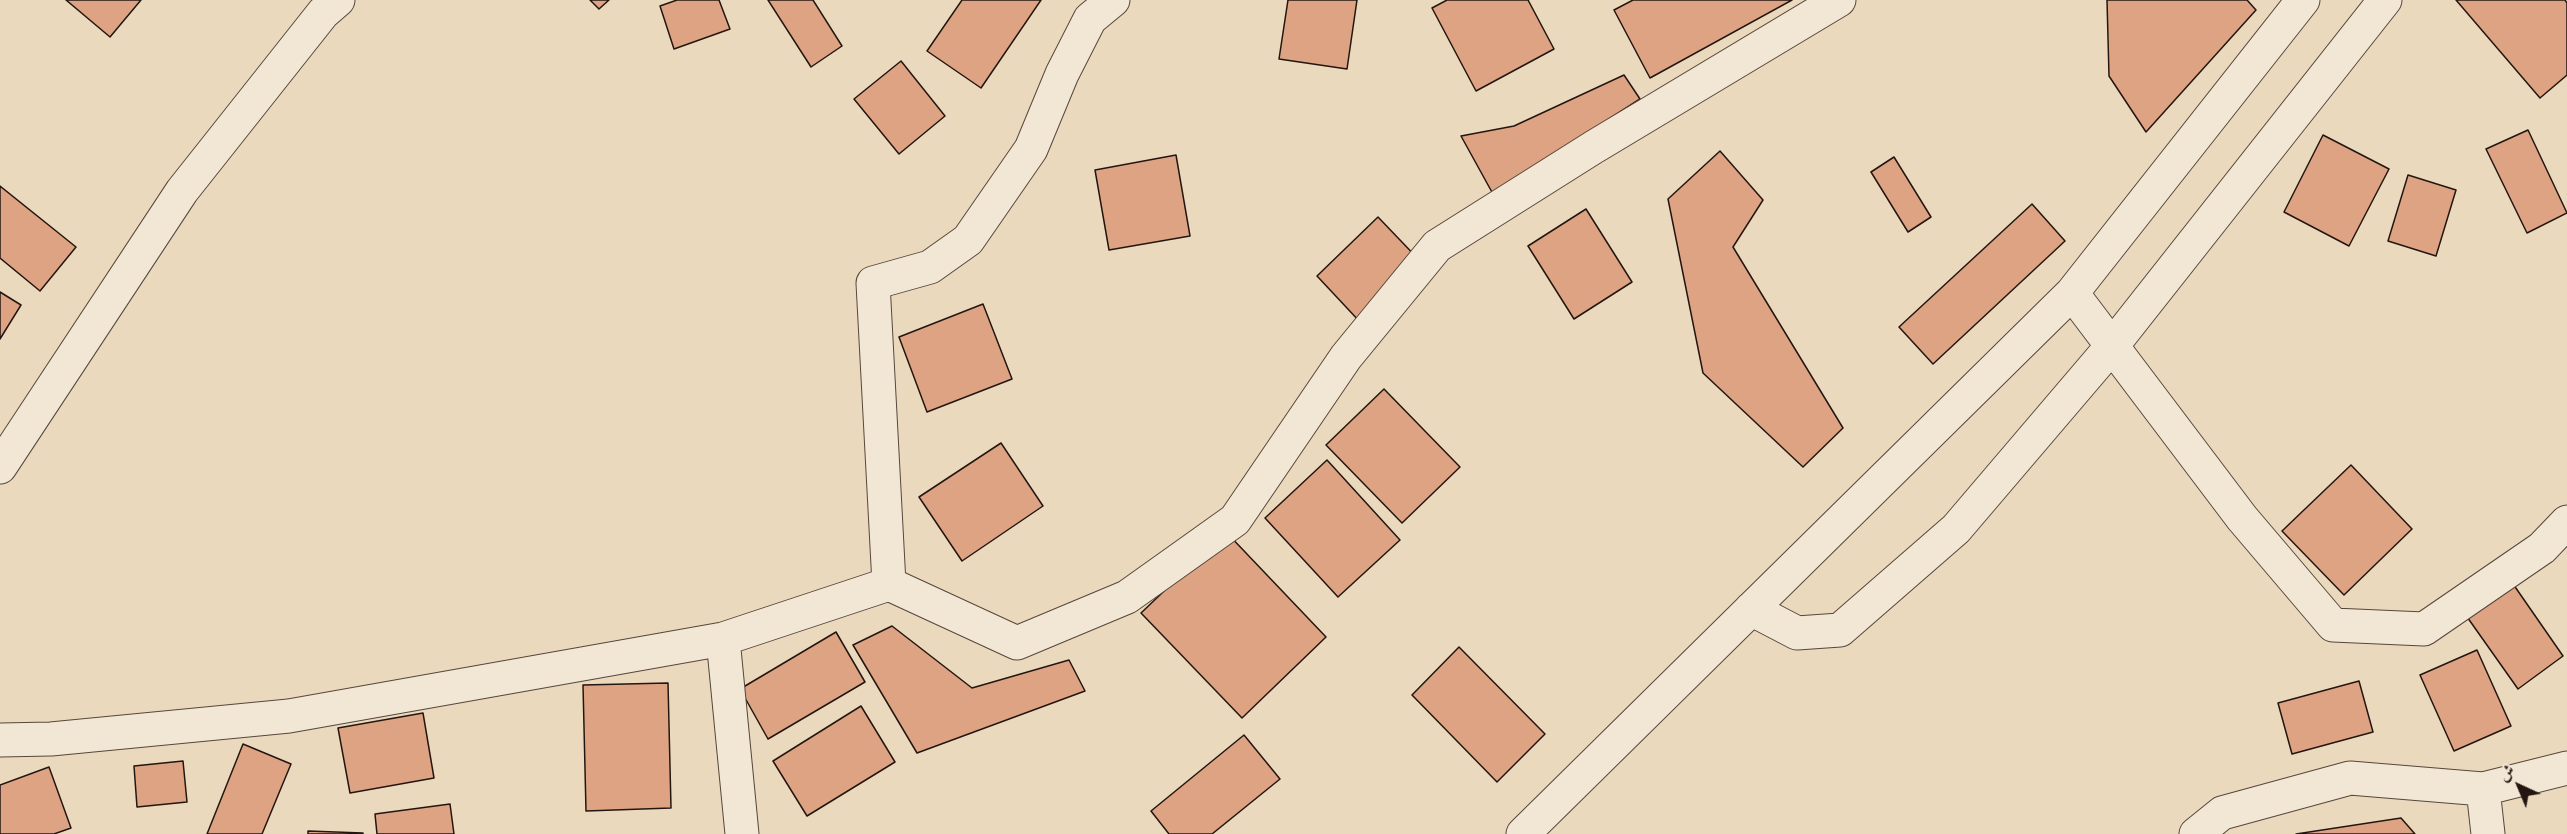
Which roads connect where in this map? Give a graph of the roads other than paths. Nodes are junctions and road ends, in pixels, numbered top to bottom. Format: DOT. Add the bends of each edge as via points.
graph roads {
  1 [pos="338,0"];
  2 [pos="1113,0"];
  3 [pos="1839,0"];
  4 [pos="2303,0"];
  5 [pos="2385,0"];
  6 [pos="2072,293"];
  7 [pos="2112,346"];
  8 [pos="0,467"];
  9 [pos="2567,522"];
  10 [pos="889,584"];
  11 [pos="1751,609"];
  12 [pos="723,639"];
  13 [pos="0,740"];
  14 [pos="2567,768"];
  15 [pos="2483,789"];
  16 [pos="742,834"];
  17 [pos="1523,834"];
  18 [pos="2196,834"];
  19 [pos="2488,834"];
  1 -- 8 [label="street" via="323,13 182,191"];
  2 -- 10 [label="street" via="1090,19 1031,149 968,240 930,267 873,283"];
  3 -- 10 [label="street" via="1437,246 1346,357 1236,520 1127,597 1017,643"];
  4 -- 6 [label="street"];
  5 -- 7 [label="street"];
  6 -- 7 [label="street"];
  6 -- 11 [label="street"];
  7 -- 9 [label="street" via="2242,518 2333,625 2424,629 2542,548"];
  7 -- 11 [label="street" via="1956,529 1840,630 1797,633"];
  10 -- 12 [label="street"];
  11 -- 17 [label="street"];
  12 -- 13 [label="street" via="289,716 51,739"];
  12 -- 16 [label="street"];
  14 -- 15 [label="street"];
  15 -- 18 [label="street" via="2350,778 2222,813"];
  15 -- 19 [label="street"];
}
